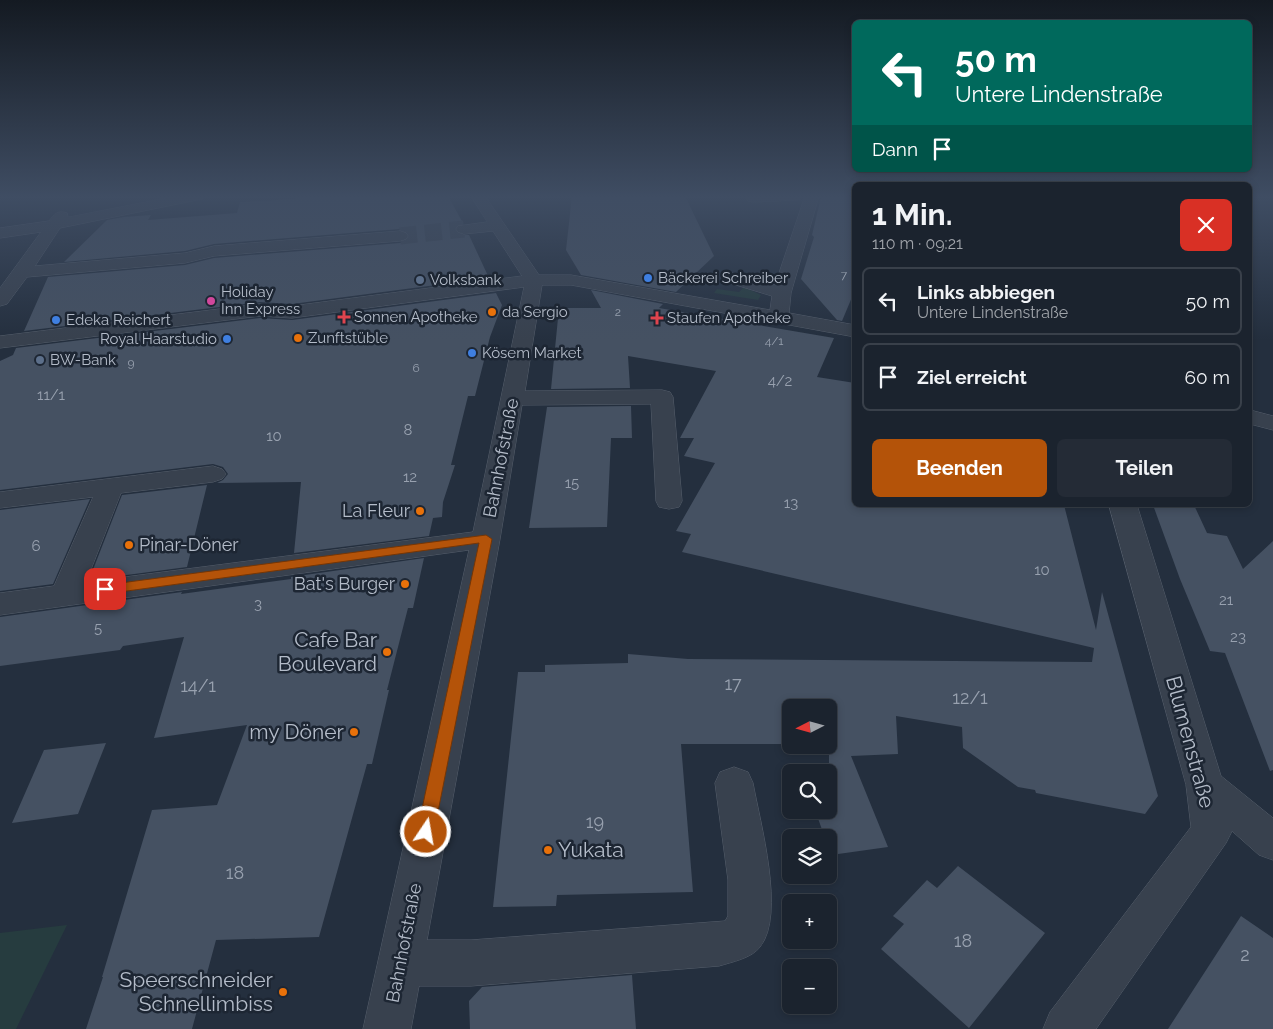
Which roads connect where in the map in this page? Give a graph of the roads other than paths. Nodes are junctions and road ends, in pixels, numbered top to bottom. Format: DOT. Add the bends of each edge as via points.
graph roads {
  1 [pos="41,244"];
  2 [pos="290,244"];
  3 [pos="509,244"];
  4 [pos="797,244"];
  5 [pos="0,271"];
  6 [pos="21,274"];
  7 [pos="139,276"];
  8 [pos="732,278"];
  9 [pos="534,280"];
  10 [pos="782,293"];
  11 [pos="0,300"];
  12 [pos="779,317"];
  13 [pos="852,330"];
  14 [pos="0,342"];
  15 [pos="512,398"];
  16 [pos="1252,418"];
  17 [pos="1273,423"];
  18 [pos="213,474"];
  19 [pos="111,486"];
  20 [pos="0,500"];
  21 [pos="669,501"];
  22 [pos="1124,507"];
  23 [pos="486,539"];
  24 [pos="66,595"];
  25 [pos="0,604"];
  26 [pos="734,782"];
  27 [pos="1205,785"];
  28 [pos="1273,842"];
  29 [pos="399,963"];
  30 [pos="387,1029"];
  31 [pos="1067,1029"];
  1 -- 6 [label="street"];
  2 -- 6 [label="street"];
  3 -- 9 [label="street"];
  4 -- 10 [label="street"];
  5 -- 6 [label="street"];
  6 -- 7 [label="street" via="135,270"];
  6 -- 11 [label="street"];
  8 -- 10 [label="street"];
  9 -- 12 [label="street" via="571,280"];
  9 -- 14 [label="street" via="272,317 260,310"];
  9 -- 15 [label="street, Bahnhofstraße"];
  10 -- 12 [label="street"];
  12 -- 13 [label="street"];
  15 -- 21 [label="street" via="662,397"];
  15 -- 23 [label="street, Bahnhofstraße"];
  16 -- 17 [label="street"];
  18 -- 19 [label="street"];
  19 -- 20 [label="street"];
  19 -- 24 [label="street"];
  22 -- 27 [label="street, Blumenstraße"];
  23 -- 24 [label="street"];
  23 -- 29 [label="street, Bahnhofstraße"];
  24 -- 25 [label="street"];
  26 -- 29 [label="street" via="751,902 748,928 737,939 719,944 471,963"];
  27 -- 28 [label="street"];
  27 -- 31 [label="street, Blumenstraße" via="1212,831"];
  29 -- 30 [label="street, Bahnhofstraße"];
}
